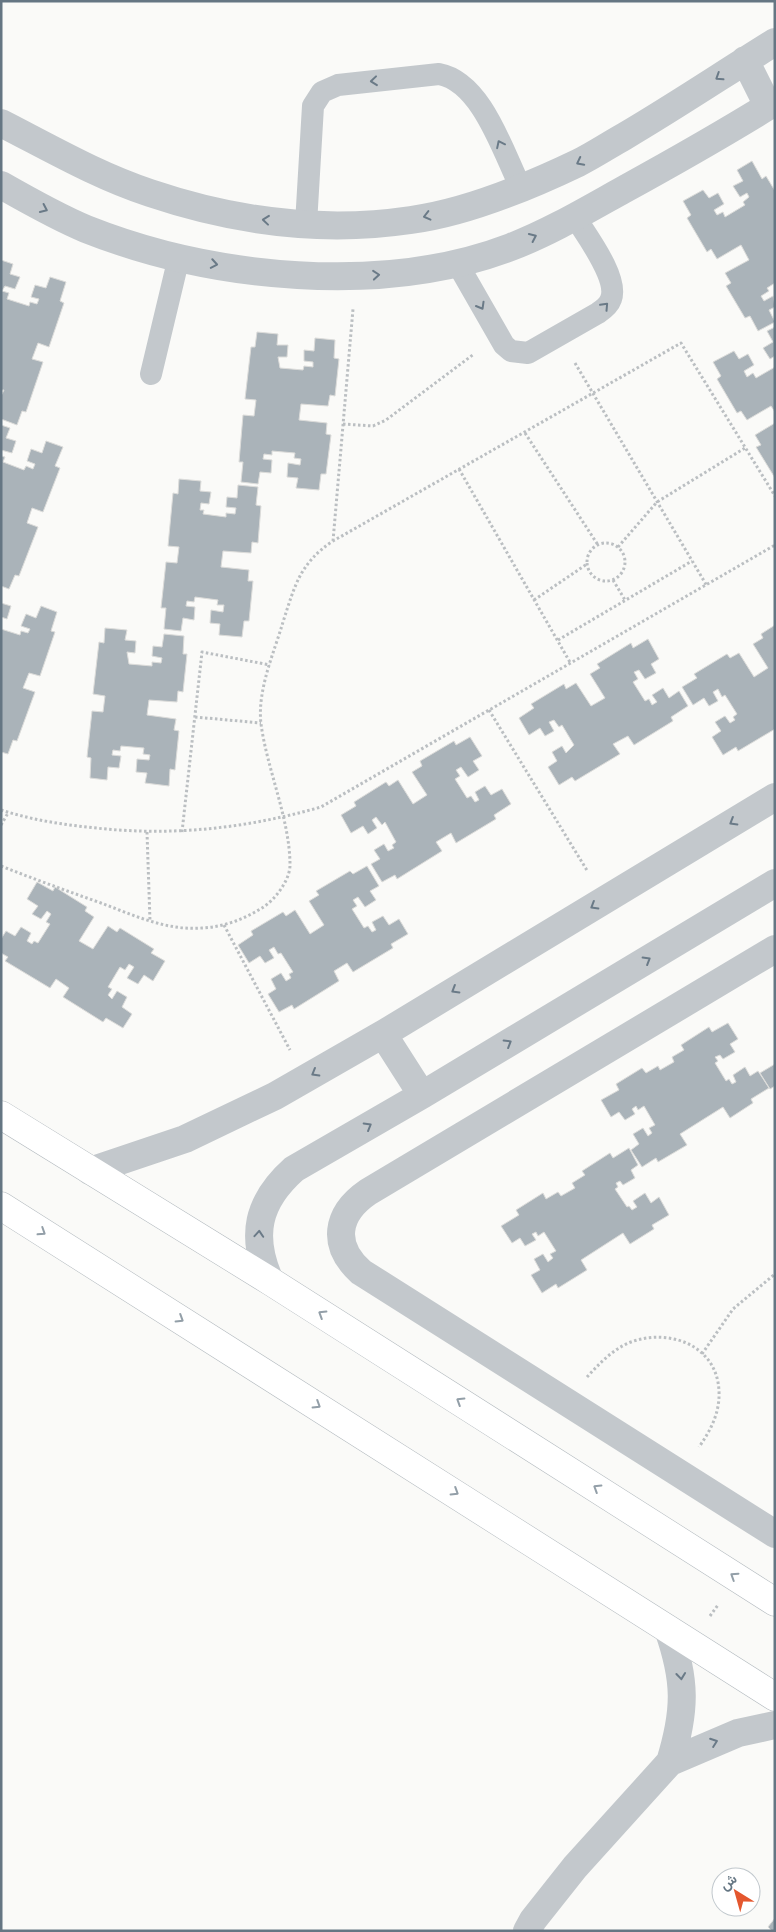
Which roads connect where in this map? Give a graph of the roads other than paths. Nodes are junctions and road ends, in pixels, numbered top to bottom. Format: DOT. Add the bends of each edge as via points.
graph roads {
  1 [pos="775,42"];
  2 [pos="745,60"];
  3 [pos="772,104"];
  4 [pos="1,124"];
  5 [pos="1,185"];
  6 [pos="521,188"];
  7 [pos="575,216"];
  8 [pos="306,224"];
  9 [pos="178,257"];
  10 [pos="457,263"];
  11 [pos="151,374"];
  12 [pos="775,797"];
  13 [pos="775,883"];
  14 [pos="775,948"];
  15 [pos="383,1034"];
  16 [pos="422,1095"];
  17 [pos="1,1115"];
  18 [pos="90,1170"];
  19 [pos="1,1206"];
  20 [pos="270,1281"];
  21 [pos="775,1534"];
  22 [pos="775,1602"];
  23 [pos="668,1629"];
  24 [pos="775,1698"];
  25 [pos="775,1725"];
  26 [pos="670,1762"];
  27 [pos="527,1931"];
  1 -- 2 [label="street"];
  2 -- 3 [label="street"];
  2 -- 6 [label="street, one-way" via="579,163"];
  3 -- 7 [label="street"];
  8 -- 4 [label="street, one-way" via="243,217 148,192 98,172"];
  5 -- 9 [label="street, one-way" via="86,229"];
  6 -- 8 [label="street, one-way" via="412,220 359,225"];
  6 -- 8 [label="lane, one-way" via="478,99 460,81 439,74 338,85 322,92 313,106"];
  10 -- 7 [label="street, one-way" via="512,247"];
  10 -- 7 [label="lane, one-way" via="499,336 511,351 528,353 598,313 612,298 611,278"];
  9 -- 10 [label="street, one-way" via="288,275 356,276 415,271"];
  9 -- 11 [label="lane"];
  12 -- 15 [label="street, one-way"];
  16 -- 13 [label="street, one-way"];
  14 -- 21 [label="street" via="368,1192 348,1210 342,1223 341,1237 344,1250 361,1272"];
  15 -- 16 [label="street"];
  15 -- 18 [label="street, one-way" via="230,1118 185,1139"];
  20 -- 16 [label="street, one-way" via="261,1261 258,1241 260,1220 278,1183 294,1169"];
  17 -- 18 [label="street"];
  18 -- 20 [label="street"];
  19 -- 23 [label="street, one-way"];
  22 -- 20 [label="street, one-way"];
  23 -- 24 [label="street"];
  23 -- 26 [label="street, one-way" via="679,1661 683,1695 680,1729"];
  26 -- 25 [label="street, one-way" via="738,1733"];
  26 -- 27 [label="street" via="575,1867 532,1920"];
}
